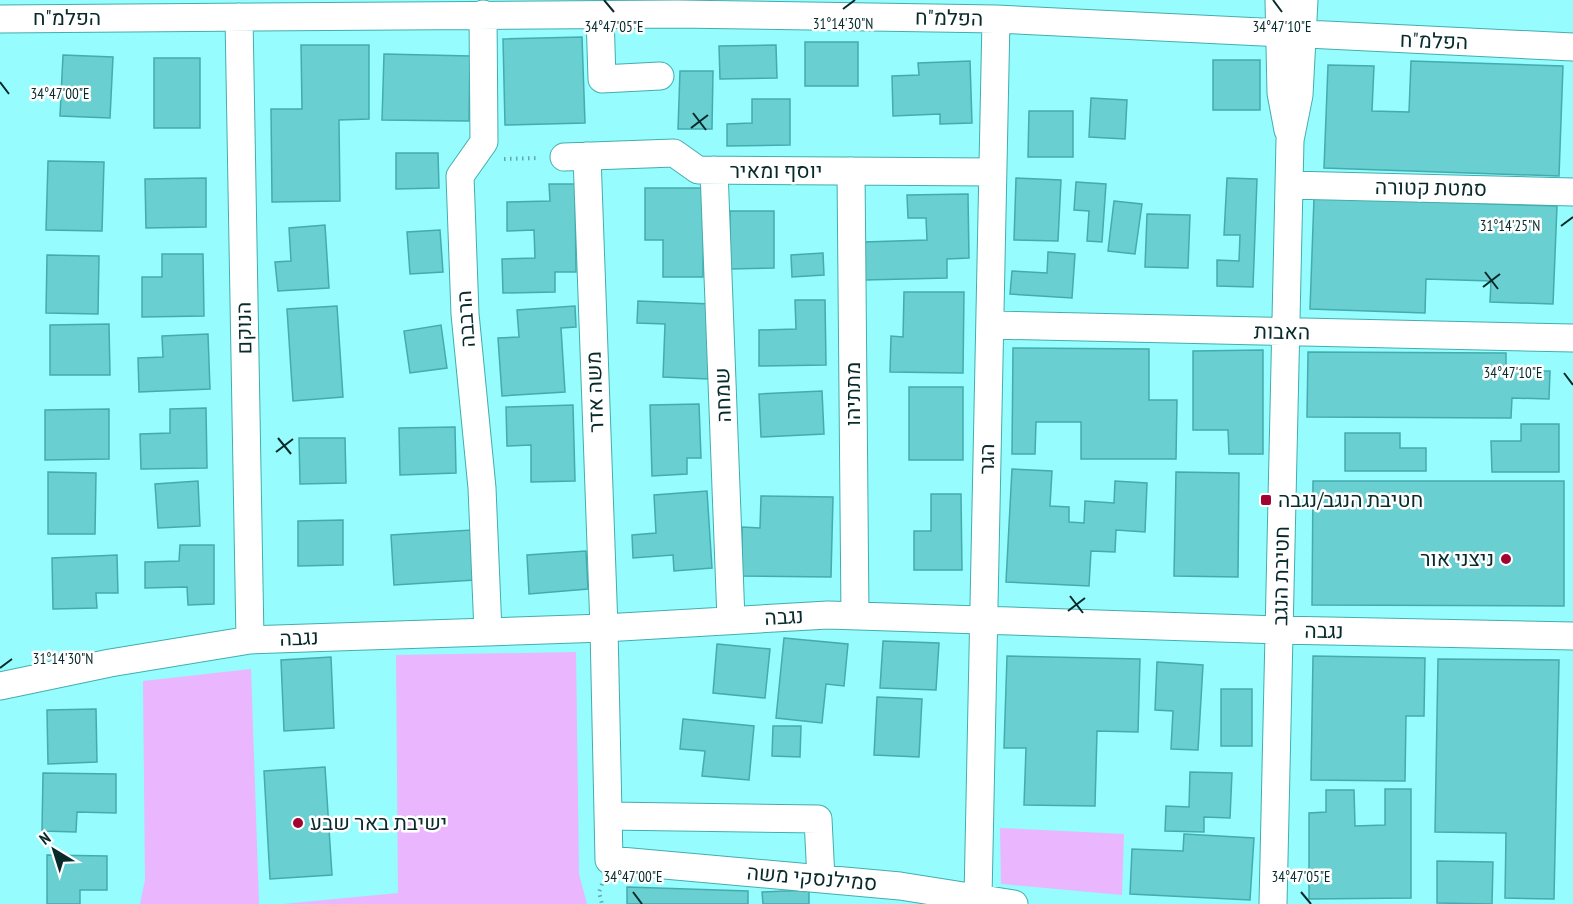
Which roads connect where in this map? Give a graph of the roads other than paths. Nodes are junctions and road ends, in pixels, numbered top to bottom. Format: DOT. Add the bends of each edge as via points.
graph roads {
  1 [pos="1279,0"];
  2 [pos="1304,0"];
  3 [pos="1038,11"];
  4 [pos="483,14"];
  5 [pos="600,15"];
  6 [pos="239,16"];
  7 [pos="0,19"];
  8 [pos="996,19"];
  9 [pos="1291,35"];
  10 [pos="1573,47"];
  11 [pos="660,76"];
  12 [pos="575,157"];
  13 [pos="714,170"];
  14 [pos="851,171"];
  15 [pos="993,172"];
  16 [pos="1289,184"];
  17 [pos="1573,192"];
  18 [pos="990,325"];
  19 [pos="1286,332"];
  20 [pos="1573,338"];
  21 [pos="855,616"];
  22 [pos="732,620"];
  23 [pos="982,621"];
  24 [pos="604,628"];
  25 [pos="1279,630"];
  26 [pos="488,632"];
  27 [pos="1573,636"];
  28 [pos="249,640"];
  29 [pos="0,686"];
  30 [pos="608,816"];
  31 [pos="609,860"];
  32 [pos="821,879"];
  33 [pos="900,895"];
  34 [pos="978,898"];
  35 [pos="1006,904"];
  36 [pos="1014,904"];
  37 [pos="1274,904"];
  1 -- 9 [label="street, חטיבת הנגב"];
  2 -- 9 [label="street, חטיבת הנגב"];
  3 -- 8 [label="street, הפלמ\"ח"];
  3 -- 9 [label="street, הפלמ\"ח"];
  4 -- 5 [label="street, הפלמ\"ח"];
  4 -- 6 [label="street, הפלמ\"ח"];
  4 -- 26 [label="street, הרבבה" via="484,142 460,176 465,314 482,488"];
  5 -- 8 [label="street, הפלמ\"ח"];
  5 -- 11 [label="street" via="602,79"];
  6 -- 7 [label="street, הפלמ\"ח"];
  6 -- 28 [label="street, הנוקם"];
  8 -- 15 [label="street, הגר"];
  9 -- 10 [label="street, הפלמ\"ח"];
  9 -- 16 [label="street, חטיבת הנגב" via="1281,93 1290,140"];
  12 -- 13 [label="street, יוסף ומאיר" via="674,153 698,170"];
  12 -- 24 [label="street, משה אדר"];
  13 -- 14 [label="street, יוסף ומאיר"];
  13 -- 22 [label="street, שמחה"];
  14 -- 15 [label="street, יוסף ומאיר"];
  14 -- 21 [label="street, מתתיהו"];
  15 -- 18 [label="street, הגר"];
  16 -- 17 [label="street, סמטת קטורה"];
  16 -- 19 [label="street, חטיבת הנגב"];
  18 -- 19 [label="street, האבות"];
  18 -- 23 [label="street, הגר"];
  19 -- 20 [label="street, האבות"];
  19 -- 25 [label="street, חטיבת הנגב"];
  21 -- 22 [label="street, נגבה"];
  21 -- 23 [label="street, נגבה"];
  22 -- 24 [label="street, נגבה"];
  23 -- 25 [label="street, נגבה"];
  23 -- 34 [label="street, הגר"];
  24 -- 26 [label="street, נגבה"];
  24 -- 30 [label="street, משה אדר"];
  25 -- 27 [label="street, נגבה"];
  25 -- 37 [label="street, חטיבת הנגב"];
  26 -- 28 [label="street, נגבה"];
  28 -- 29 [label="street, נגבה"];
  30 -- 31 [label="street, משה אדר"];
  30 -- 32 [label="street" via="818,819"];
  31 -- 32 [label="street, סמילנסקי משה"];
  32 -- 33 [label="street, סמילנסקי משה"];
  33 -- 34 [label="street, סמילנסקי משה"];
  34 -- 35 [label="street, סמילנסקי משה"];
  35 -- 36 [label="street, סמילנסקי משה"];
}
